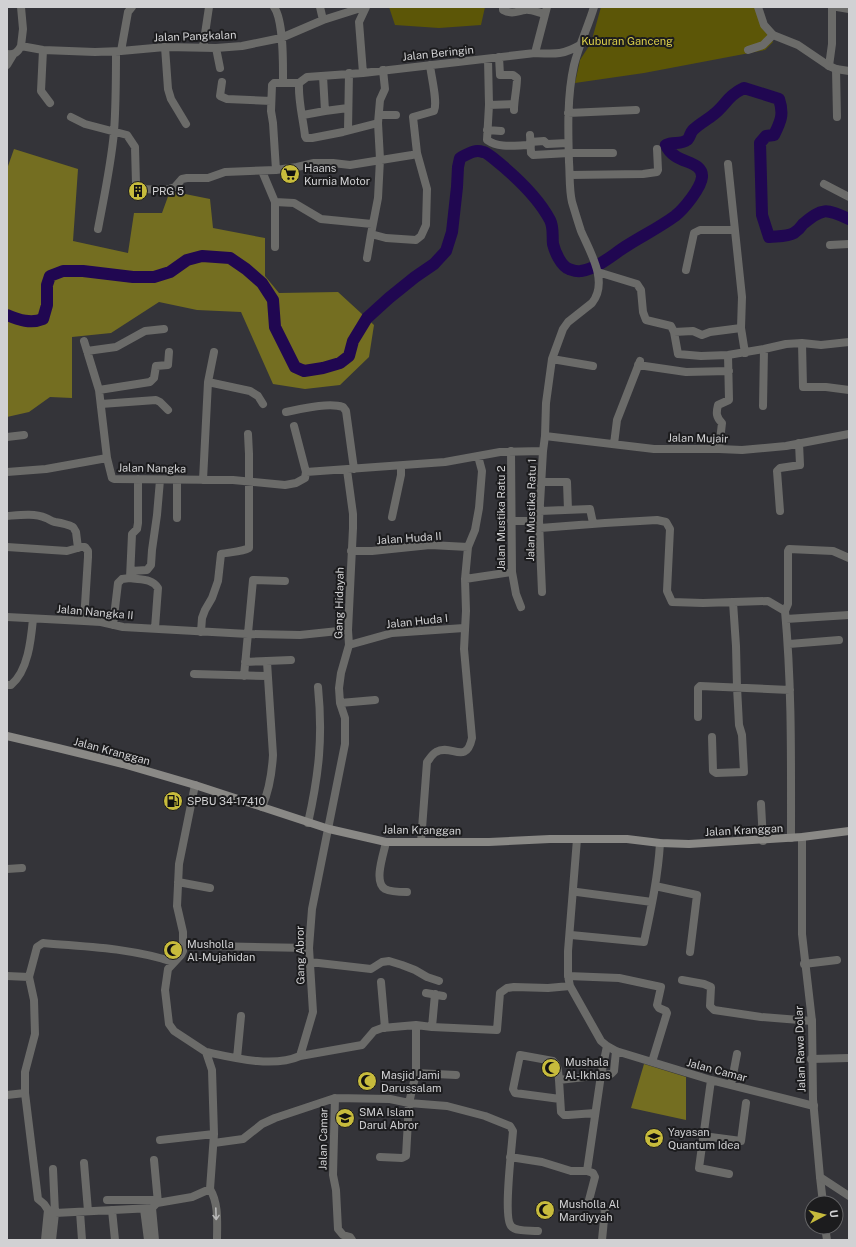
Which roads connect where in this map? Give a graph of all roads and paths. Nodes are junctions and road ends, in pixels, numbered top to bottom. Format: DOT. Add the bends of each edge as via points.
graph roads {
  1 [pos="21,7"];
  2 [pos="132,7"];
  3 [pos="209,7"];
  4 [pos="274,7"];
  5 [pos="320,7"];
  6 [pos="365,7"];
  7 [pos="503,7"];
  8 [pos="594,7"];
  9 [pos="758,7"];
  10 [pos="832,7"];
  11 [pos="837,7"];
  12 [pos="546,10"];
  13 [pos="849,10"];
  14 [pos="324,20"];
  15 [pos="773,35"];
  16 [pos="281,38"];
  17 [pos="580,45"];
  18 [pos="21,46"];
  19 [pos="166,47"];
  20 [pos="204,47"];
  21 [pos="216,48"];
  22 [pos="43,50"];
  23 [pos="748,50"];
  24 [pos="118,52"];
  25 [pos="536,53"];
  26 [pos="10,55"];
  27 [pos="499,57"];
  28 [pos="488,59"];
  29 [pos="7,65"];
  30 [pos="430,65"];
  31 [pos="220,68"];
  32 [pos="832,68"];
  33 [pos="383,70"];
  34 [pos="849,71"];
  35 [pos="349,73"];
  36 [pos="363,73"];
  37 [pos="323,76"];
  38 [pos="222,82"];
  39 [pos="283,83"];
  40 [pos="299,83"];
  41 [pos="271,101"];
  42 [pos="50,103"];
  43 [pos="489,105"];
  44 [pos="348,108"];
  45 [pos="325,110"];
  46 [pos="636,110"];
  47 [pos="568,113"];
  48 [pos="302,115"];
  49 [pos="396,115"];
  50 [pos="71,117"];
  51 [pos="837,117"];
  52 [pos="378,119"];
  53 [pos="186,124"];
  54 [pos="487,130"];
  55 [pos="114,131"];
  56 [pos="345,131"];
  57 [pos="501,131"];
  58 [pos="530,141"];
  59 [pos="568,143"];
  60 [pos="657,149"];
  61 [pos="416,153"];
  62 [pos="569,153"];
  63 [pos="613,153"];
  64 [pos="380,159"];
  65 [pos="728,164"];
  66 [pos="276,170"];
  67 [pos="262,171"];
  68 [pos="570,175"];
  69 [pos="824,184"];
  70 [pos="849,197"];
  71 [pos="275,202"];
  72 [pos="372,224"];
  73 [pos="98,229"];
  74 [pos="734,230"];
  75 [pos="371,234"];
  76 [pos="849,244"];
  77 [pos="830,245"];
  78 [pos="275,247"];
  79 [pos="368,258"];
  80 [pos="686,270"];
  81 [pos="598,272"];
  82 [pos="741,328"];
  83 [pos="164,329"];
  84 [pos="674,332"];
  85 [pos="84,341"];
  86 [pos="849,342"];
  87 [pos="802,343"];
  88 [pos="764,349"];
  89 [pos="87,351"];
  90 [pos="169,352"];
  91 [pos="214,352"];
  92 [pos="745,353"];
  93 [pos="728,355"];
  94 [pos="552,359"];
  95 [pos="593,366"];
  96 [pos="729,371"];
  97 [pos="208,382"];
  98 [pos="99,390"];
  99 [pos="849,390"];
  100 [pos="101,404"];
  101 [pos="263,404"];
  102 [pos="763,406"];
  103 [pos="168,410"];
  104 [pos="286,412"];
  105 [pos="294,426"];
  106 [pos="248,434"];
  107 [pos="849,434"];
  108 [pos="24,435"];
  109 [pos="545,436"];
  110 [pos="7,437"];
  111 [pos="799,443"];
  112 [pos="614,444"];
  113 [pos="719,449"];
  114 [pos="543,451"];
  115 [pos="511,452"];
  116 [pos="478,456"];
  117 [pos="107,458"];
  118 [pos="401,466"];
  119 [pos="350,470"];
  120 [pos="7,472"];
  121 [pos="306,472"];
  122 [pos="138,479"];
  123 [pos="160,480"];
  124 [pos="177,480"];
  125 [pos="203,480"];
  126 [pos="249,481"];
  127 [pos="542,482"];
  128 [pos="568,510"];
  129 [pos="540,511"];
  130 [pos="780,512"];
  131 [pos="7,516"];
  132 [pos="392,517"];
  133 [pos="177,518"];
  134 [pos="511,521"];
  135 [pos="593,523"];
  136 [pos="540,525"];
  137 [pos="7,547"];
  138 [pos="468,547"];
  139 [pos="78,548"];
  140 [pos="351,551"];
  141 [pos="849,558"];
  142 [pos="512,572"];
  143 [pos="130,575"];
  144 [pos="465,579"];
  145 [pos="285,581"];
  146 [pos="542,592"];
  147 [pos="734,602"];
  148 [pos="521,607"];
  149 [pos="786,615"];
  150 [pos="849,615"];
  151 [pos="7,617"];
  152 [pos="33,619"];
  153 [pos="84,621"];
  154 [pos="113,624"];
  155 [pos="155,628"];
  156 [pos="464,628"];
  157 [pos="348,630"];
  158 [pos="201,632"];
  159 [pos="248,634"];
  160 [pos="839,640"];
  161 [pos="789,644"];
  162 [pos="349,645"];
  163 [pos="291,660"];
  164 [pos="245,662"];
  165 [pos="267,662"];
  166 [pos="194,674"];
  167 [pos="244,676"];
  168 [pos="268,676"];
  169 [pos="7,685"];
  170 [pos="737,687"];
  171 [pos="318,688"];
  172 [pos="790,690"];
  173 [pos="375,700"];
  174 [pos="340,703"];
  175 [pos="698,717"];
  176 [pos="7,736"];
  177 [pos="712,737"];
  178 [pos="195,785"];
  179 [pos="761,804"];
  180 [pos="262,807"];
  181 [pos="308,823"];
  182 [pos="328,829"];
  183 [pos="849,831"];
  184 [pos="791,838"];
  185 [pos="802,838"];
  186 [pos="576,839"];
  187 [pos="763,841"];
  188 [pos="386,842"];
  189 [pos="421,842"];
  190 [pos="660,843"];
  191 [pos="22,868"];
  192 [pos="7,869"];
  193 [pos="178,882"];
  194 [pos="656,886"];
  195 [pos="210,888"];
  196 [pos="407,892"];
  197 [pos="577,892"];
  198 [pos="652,902"];
  199 [pos="571,935"];
  200 [pos="207,946"];
  201 [pos="309,948"];
  202 [pos="690,952"];
  203 [pos="837,960"];
  204 [pos="173,962"];
  205 [pos="310,962"];
  206 [pos="804,964"];
  207 [pos="7,976"];
  208 [pos="568,976"];
  209 [pos="29,977"];
  210 [pos="682,980"];
  211 [pos="439,981"];
  212 [pos="381,982"];
  213 [pos="570,986"];
  214 [pos="426,992"];
  215 [pos="240,1016"];
  216 [pos="812,1021"];
  217 [pos="416,1025"];
  218 [pos="432,1027"];
  219 [pos="382,1028"];
  220 [pos="607,1046"];
  221 [pos="616,1051"];
  222 [pos="206,1052"];
  223 [pos="737,1054"];
  224 [pos="300,1056"];
  225 [pos="237,1058"];
  226 [pos="849,1058"];
  227 [pos="812,1059"];
  228 [pos="652,1062"];
  229 [pos="416,1072"];
  230 [pos="456,1075"];
  231 [pos="601,1075"];
  232 [pos="559,1080"];
  233 [pos="711,1080"];
  234 [pos="731,1085"];
  235 [pos="25,1093"];
  236 [pos="7,1095"];
  237 [pos="336,1098"];
  238 [pos="560,1099"];
  239 [pos="746,1103"];
  240 [pos="409,1104"];
  241 [pos="814,1106"];
  242 [pos="595,1113"];
  243 [pos="214,1134"];
  244 [pos="703,1136"];
  245 [pos="160,1140"];
  246 [pos="214,1143"];
  247 [pos="380,1157"];
  248 [pos="510,1157"];
  249 [pos="154,1160"];
  250 [pos="84,1162"];
  251 [pos="53,1169"];
  252 [pos="587,1171"];
  253 [pos="729,1174"];
  254 [pos="820,1177"];
  255 [pos="210,1189"];
  256 [pos="822,1195"];
  257 [pos="849,1196"];
  258 [pos="107,1200"];
  259 [pos="153,1206"];
  260 [pos="112,1210"];
  261 [pos="84,1211"];
  262 [pos="55,1212"];
  263 [pos="538,1231"];
  264 [pos="45,1240"];
  265 [pos="52,1240"];
  266 [pos="82,1240"];
  267 [pos="115,1240"];
  268 [pos="148,1240"];
  269 [pos="155,1240"];
  270 [pos="217,1240"];
  271 [pos="352,1240"];
  272 [pos="602,1240"];
  1 -- 18 [label="street"];
  2 -- 24 [label="street" via="128,12"];
  3 -- 20 [label="street"];
  4 -- 16 [label="street"];
  5 -- 14 [label="street"];
  6 -- 14 [label="street, Jalan Pangkalan"];
  6 -- 36 [label="street" via="359,22"];
  7 -- 12 [label="street" via="507,12"];
  8 -- 17 [label="street"];
  9 -- 15 [label="street" via="764,25"];
  10 -- 32 [label="street"];
  11 -- 13 [label="street"];
  12 -- 25 [label="street"];
  14 -- 16 [label="street, Jalan Pangkalan"];
  15 -- 23 [label="street" via="763,45"];
  15 -- 32 [label="street" via="798,46"];
  16 -- 21 [label="street, Jalan Pangkalan"];
  16 -- 39 [label="street"];
  17 -- 25 [label="street, Jalan Beringin" via="558,54"];
  17 -- 47 [label="street" via="574,66"];
  18 -- 22 [label="street, Jalan Pangkalan"];
  18 -- 26 [label="street" via="18,52"];
  19 -- 20 [label="street, Jalan Pangkalan"];
  19 -- 24 [label="street, Jalan Pangkalan"];
  19 -- 53 [label="street" via="168,89"];
  20 -- 21 [label="street, Jalan Pangkalan"];
  21 -- 31 [label="street"];
  22 -- 24 [label="street, Jalan Pangkalan"];
  22 -- 42 [label="street" via="41,91"];
  24 -- 55 [label="street"];
  25 -- 27 [label="street, Jalan Beringin"];
  26 -- 29 [label="street"];
  27 -- 28 [label="street, Jalan Beringin"];
  27 -- 43 [label="street" via="500,75 513,75 517,78 514,107"];
  28 -- 30 [label="street, Jalan Beringin"];
  28 -- 43 [label="street"];
  30 -- 33 [label="street, Jalan Beringin"];
  30 -- 61 [label="street" via="436,106 434,111 413,117"];
  32 -- 34 [label="street"];
  32 -- 51 [label="street"];
  33 -- 36 [label="street, Jalan Beringin"];
  33 -- 52 [label="street" via="384,89"];
  35 -- 36 [label="street, Jalan Beringin"];
  35 -- 37 [label="street, Jalan Beringin"];
  35 -- 44 [label="street"];
  37 -- 40 [label="street, Jalan Beringin" via="307,77"];
  37 -- 45 [label="street"];
  38 -- 41 [label="street" via="220,96 227,99"];
  39 -- 40 [label="street"];
  39 -- 41 [label="street" via="272,85"];
  40 -- 48 [label="street" via="298,97"];
  41 -- 66 [label="street"];
  43 -- 54 [label="street"];
  44 -- 45 [label="street"];
  44 -- 56 [label="street"];
  45 -- 48 [label="street"];
  46 -- 47 [label="street"];
  47 -- 59 [label="street"];
  48 -- 56 [label="street" via="306,138"];
  49 -- 52 [label="street"];
  50 -- 55 [label="street" via="85,124"];
  52 -- 56 [label="street"];
  52 -- 64 [label="street"];
  54 -- 57 [label="street"];
  54 -- 58 [label="street" via="487,140 498,145"];
  55 -- 67 [label="street" via="127,135 135,147 136,184 142,189 166,190 187,178 208,178 225,172"];
  55 -- 73 [label="street"];
  58 -- 59 [label="street" via="547,144"];
  58 -- 62 [label="street" via="533,155"];
  59 -- 62 [label="street"];
  60 -- 68 [label="street" via="657,172"];
  61 -- 64 [label="street"];
  61 -- 75 [label="street" via="427,189 426,225 421,236 416,240"];
  62 -- 63 [label="street"];
  62 -- 68 [label="street"];
  64 -- 66 [label="street" via="350,166 314,163"];
  64 -- 72 [label="street" via="378,198"];
  65 -- 74 [label="street"];
  66 -- 67 [label="street"];
  67 -- 71 [label="street"];
  68 -- 81 [label="street, Jalan Mustika Ratu 1" via="572,200"];
  69 -- 70 [label="street"];
  71 -- 72 [label="street" via="294,203 321,219"];
  71 -- 78 [label="street"];
  72 -- 75 [label="street"];
  74 -- 80 [label="street" via="696,231"];
  74 -- 82 [label="street" via="742,297"];
  75 -- 79 [label="street"];
  76 -- 77 [label="street"];
  81 -- 84 [label="street" via="637,284 641,290 646,320 671,326"];
  81 -- 94 [label="street, Jalan Mustika Ratu 1" via="599,287 595,300 568,322"];
  82 -- 84 [label="street" via="702,335 693,331"];
  82 -- 92 [label="street"];
  83 -- 89 [label="street" via="146,331 116,347"];
  84 -- 93 [label="street" via="678,354"];
  85 -- 89 [label="street"];
  86 -- 87 [label="street" via="821,345"];
  87 -- 88 [label="street"];
  87 -- 99 [label="street" via="803,387"];
  88 -- 92 [label="street"];
  88 -- 102 [label="street"];
  89 -- 98 [label="street"];
  90 -- 98 [label="street" via="168,365 156,366 154,378 150,382"];
  91 -- 97 [label="street"];
  92 -- 93 [label="street"];
  93 -- 96 [label="street"];
  94 -- 95 [label="street"];
  94 -- 109 [label="street, Jalan Mustika Ratu 1"];
  96 -- 112 [label="street" via="686,372 639,363 617,420"];
  96 -- 113 [label="street" via="730,400 718,405 716,413 722,423"];
  97 -- 101 [label="street" via="250,391 258,396"];
  97 -- 125 [label="street"];
  98 -- 100 [label="street"];
  100 -- 103 [label="street" via="156,400"];
  100 -- 117 [label="street"];
  104 -- 119 [label="street, Gang Hidayah" via="310,407 343,407 346,412"];
  105 -- 121 [label="street"];
  106 -- 126 [label="street"];
  107 -- 111 [label="street, Jalan Mujair"];
  108 -- 110 [label="street"];
  109 -- 112 [label="street, Jalan Mujair"];
  109 -- 114 [label="street, Jalan Mustika Ratu 1"];
  111 -- 113 [label="street, Jalan Mujair" via="742,450"];
  111 -- 130 [label="street" via="800,464 777,471"];
  112 -- 113 [label="street, Jalan Mujair" via="654,449"];
  114 -- 115 [label="street"];
  114 -- 127 [label="street, Jalan Mustika Ratu 1"];
  115 -- 116 [label="street"];
  115 -- 134 [label="street, Jalan Mustika Ratu 2"];
  116 -- 118 [label="street"];
  116 -- 138 [label="street" via="482,471 479,508 475,530"];
  117 -- 120 [label="street, Jalan Nangka"];
  117 -- 122 [label="street, Jalan Nangka" via="112,478"];
  118 -- 119 [label="street"];
  118 -- 132 [label="street"];
  119 -- 121 [label="street"];
  119 -- 140 [label="street, Gang Hidayah" via="353,514"];
  121 -- 126 [label="street, Jalan Nangka" via="305,478 285,485"];
  122 -- 123 [label="street, Jalan Nangka"];
  122 -- 143 [label="street" via="137,529 132,534"];
  123 -- 124 [label="street, Jalan Nangka"];
  123 -- 143 [label="street" via="151,565 147,570"];
  124 -- 125 [label="street, Jalan Nangka"];
  124 -- 133 [label="street"];
  125 -- 126 [label="street, Jalan Nangka"];
  126 -- 158 [label="street" via="249,548 221,554 218,581 204,614"];
  127 -- 128 [label="street" via="567,482"];
  127 -- 129 [label="street, Jalan Mustika Ratu 1"];
  128 -- 129 [label="street"];
  128 -- 135 [label="street" via="590,509"];
  129 -- 136 [label="street, Jalan Mustika Ratu 1"];
  131 -- 139 [label="street" via="28,514 69,525 76,532"];
  134 -- 136 [label="street"];
  134 -- 142 [label="street, Jalan Mustika Ratu 2"];
  135 -- 136 [label="street"];
  135 -- 147 [label="street" via="657,520 666,522 670,529 668,592 672,602"];
  136 -- 146 [label="street, Jalan Mustika Ratu 1"];
  137 -- 139 [label="street" via="67,550"];
  138 -- 140 [label="street, Jalan Huda II" via="430,545"];
  138 -- 144 [label="street"];
  139 -- 153 [label="street" via="85,547 88,551"];
  140 -- 157 [label="street, Gang Hidayah"];
  141 -- 149 [label="street" via="833,551 789,549"];
  142 -- 144 [label="street"];
  142 -- 148 [label="street, Jalan Mustika Ratu 2"];
  143 -- 154 [label="street" via="118,583"];
  143 -- 155 [label="street" via="152,582 158,588"];
  144 -- 156 [label="street"];
  145 -- 159 [label="street" via="253,580"];
  147 -- 149 [label="street" via="768,601"];
  147 -- 170 [label="street"];
  149 -- 150 [label="street"];
  149 -- 161 [label="street"];
  151 -- 152 [label="street, Jalan Nangka II"];
  152 -- 153 [label="street, Jalan Nangka II"];
  152 -- 169 [label="street" via="27,660 15,682"];
  153 -- 154 [label="street, Jalan Nangka II"];
  154 -- 155 [label="street, Jalan Nangka II" via="123,627"];
  155 -- 158 [label="street, Jalan Nangka II"];
  156 -- 162 [label="street, Jalan Huda I" via="392,634"];
  156 -- 189 [label="street" via="472,738 467,751 436,752 427,762"];
  157 -- 159 [label="street, Jalan Nangka II" via="300,635"];
  157 -- 162 [label="street, Gang Hidayah"];
  158 -- 159 [label="street, Jalan Nangka II"];
  159 -- 164 [label="street"];
  160 -- 161 [label="street"];
  161 -- 172 [label="street"];
  162 -- 174 [label="street, Gang Hidayah" via="341,673"];
  163 -- 165 [label="street"];
  164 -- 165 [label="street"];
  164 -- 167 [label="street"];
  165 -- 168 [label="street"];
  166 -- 167 [label="street"];
  167 -- 168 [label="street"];
  168 -- 180 [label="street" via="273,755"];
  170 -- 172 [label="street"];
  170 -- 175 [label="street" via="698,686"];
  170 -- 177 [label="street" via="744,772 713,771"];
  171 -- 181 [label="street" via="320,744 318,771"];
  172 -- 184 [label="street"];
  173 -- 174 [label="street"];
  174 -- 182 [label="street, Gang Hidayah" via="345,718 345,744"];
  176 -- 178 [label="main road, Jalan Kranggan" via="123,764"];
  178 -- 180 [label="main road, Jalan Kranggan"];
  178 -- 193 [label="street" via="179,864"];
  179 -- 187 [label="street"];
  180 -- 181 [label="main road, Jalan Kranggan"];
  181 -- 182 [label="main road, Jalan Kranggan"];
  182 -- 188 [label="main road, Jalan Kranggan"];
  182 -- 201 [label="street, Gang Abror" via="312,909"];
  183 -- 185 [label="main road, Jalan Kranggan"];
  184 -- 185 [label="main road, Jalan Kranggan"];
  184 -- 187 [label="main road, Jalan Kranggan"];
  185 -- 206 [label="street, Jalan Rawa Dolar"];
  186 -- 189 [label="main road, Jalan Kranggan"];
  186 -- 190 [label="main road, Jalan Kranggan" via="627,839"];
  186 -- 208 [label="street, Jalan Camar"];
  187 -- 190 [label="main road, Jalan Kranggan"];
  188 -- 189 [label="main road, Jalan Kranggan"];
  188 -- 196 [label="street" via="379,881 386,889"];
  190 -- 194 [label="street"];
  191 -- 192 [label="street"];
  193 -- 195 [label="street"];
  193 -- 204 [label="street" via="177,906 184,944 181,955"];
  194 -- 198 [label="street"];
  194 -- 202 [label="street" via="697,895"];
  197 -- 198 [label="street"];
  198 -- 199 [label="street" via="644,942"];
  200 -- 201 [label="street"];
  201 -- 205 [label="street, Gang Abror"];
  203 -- 206 [label="street"];
  204 -- 209 [label="street" via="111,949 43,943 37,947"];
  204 -- 222 [label="street" via="168,968 165,990 169,1024 174,1031"];
  205 -- 211 [label="street" via="371,969 389,961"];
  205 -- 224 [label="street, Gang Abror" via="313,1012"];
  206 -- 216 [label="street, Jalan Rawa Dolar"];
  207 -- 209 [label="street"];
  208 -- 213 [label="street, Jalan Camar"];
  208 -- 228 [label="street" via="619,978 661,988 656,1005 667,1013"];
  209 -- 235 [label="street" via="34,1000 35,1034 25,1072"];
  210 -- 216 [label="street" via="711,987 710,1006 714,1010"];
  212 -- 219 [label="street" via="385,1028"];
  213 -- 218 [label="street" via="506,988 500,993 497,1030"];
  213 -- 220 [label="street, Jalan Camar" via="596,1034"];
  214 -- 218 [label="street" via="439,995"];
  215 -- 225 [label="street"];
  216 -- 227 [label="street, Jalan Rawa Dolar"];
  217 -- 218 [label="street"];
  217 -- 219 [label="street"];
  217 -- 229 [label="street"];
  219 -- 224 [label="street" via="374,1031 362,1045"];
  220 -- 221 [label="street, Jalan Camar"];
  220 -- 231 [label="street"];
  221 -- 228 [label="street, Jalan Camar"];
  221 -- 231 [label="street" via="614,1071"];
  222 -- 225 [label="street"];
  222 -- 243 [label="street" via="212,1070"];
  223 -- 234 [label="street"];
  224 -- 225 [label="street" via="275,1062"];
  226 -- 227 [label="street"];
  227 -- 241 [label="street, Jalan Rawa Dolar"];
  228 -- 233 [label="street, Jalan Camar" via="688,1077"];
  229 -- 230 [label="street"];
  229 -- 240 [label="street"];
  231 -- 232 [label="street"];
  231 -- 242 [label="street"];
  232 -- 238 [label="street"];
  232 -- 238 [label="street" via="558,1068 553,1061 520,1055 513,1089 514,1093"];
  233 -- 234 [label="street, Jalan Camar"];
  233 -- 244 [label="street"];
  234 -- 241 [label="street, Jalan Camar"];
  235 -- 236 [label="street"];
  235 -- 264 [label="street" via="38,1199 48,1210"];
  237 -- 240 [label="street, Jalan Camar" via="390,1099"];
  237 -- 246 [label="street" via="275,1118 262,1124 243,1139"];
  237 -- 271 [label="street, Jalan Camar" via="333,1175 338,1229"];
  238 -- 242 [label="street" via="561,1112 564,1115"];
  239 -- 244 [label="street" via="741,1141"];
  240 -- 247 [label="street" via="406,1156"];
  240 -- 248 [label="street, Jalan Camar" via="447,1106 510,1126 513,1131"];
  241 -- 254 [label="street, Jalan Rawa Dolar"];
  242 -- 252 [label="street"];
  243 -- 245 [label="street"];
  243 -- 246 [label="street"];
  244 -- 253 [label="street" via="698,1168"];
  246 -- 255 [label="street"];
  248 -- 252 [label="street" via="542,1162 571,1171"];
  248 -- 263 [label="street" via="510,1225 515,1229"];
  249 -- 259 [label="street"];
  250 -- 261 [label="street"];
  251 -- 262 [label="street"];
  252 -- 272 [label="street" via="595,1177 590,1203 603,1206 605,1209"];
  254 -- 256 [label="street, Jalan Rawa Dolar"];
  254 -- 257 [label="street"];
  255 -- 259 [label="street" via="192,1198"];
  255 -- 270 [label="street, one-way" via="215,1197 217,1211"];
  258 -- 259 [label="street" via="154,1200"];
  259 -- 260 [label="street"];
  259 -- 268 [label="street"];
  259 -- 269 [label="street"];
  260 -- 261 [label="street"];
  260 -- 267 [label="street"];
  261 -- 262 [label="street"];
  261 -- 266 [label="street"];
  262 -- 265 [label="street"];
}
